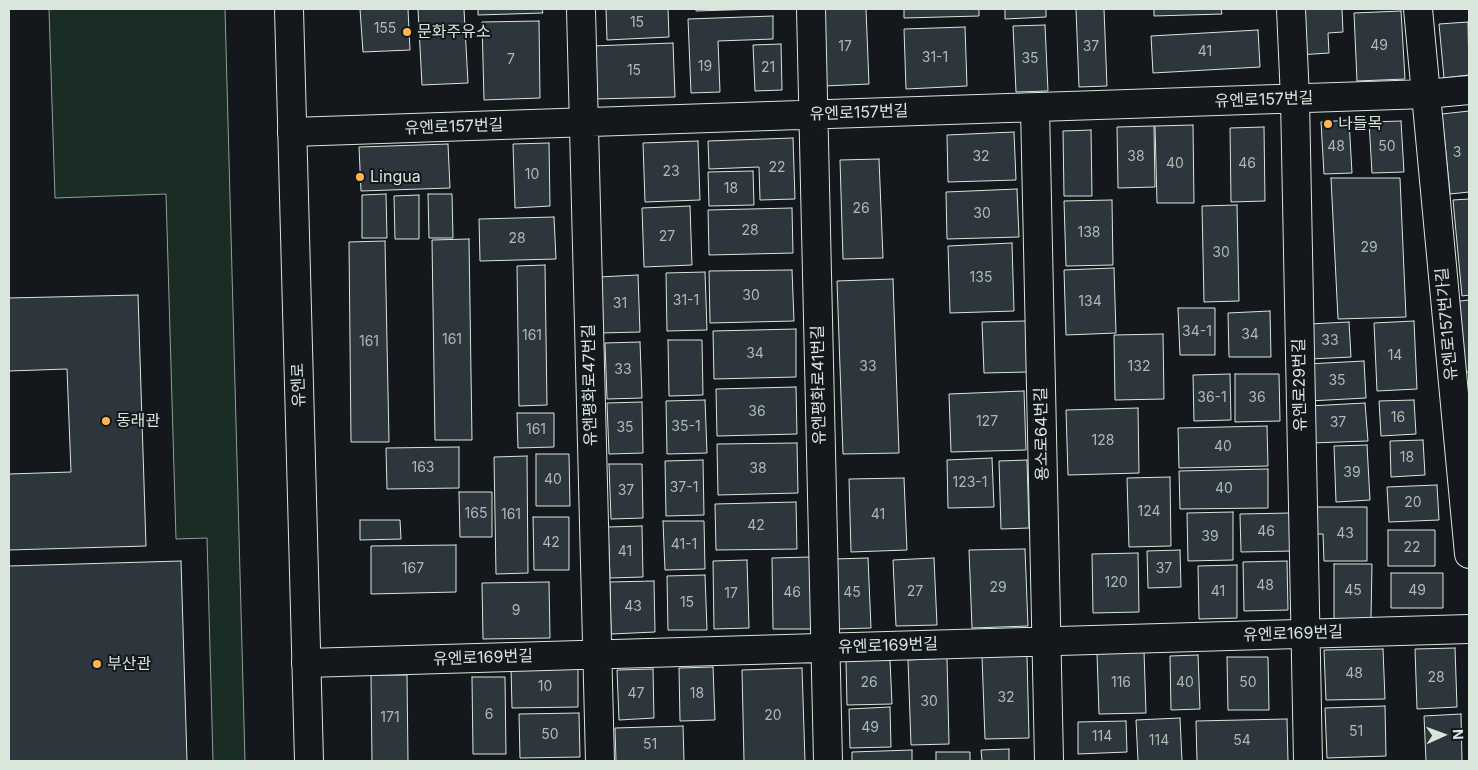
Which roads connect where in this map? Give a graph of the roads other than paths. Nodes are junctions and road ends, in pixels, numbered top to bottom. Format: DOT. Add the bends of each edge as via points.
graph roads {
  1 [pos="289,9"];
  2 [pos="581,9"];
  3 [pos="811,9"];
  4 [pos="1291,9"];
  5 [pos="1418,9"];
  6 [pos="1469,90"];
  7 [pos="1426,94"];
  8 [pos="1295,99"];
  9 [pos="1035,108"];
  10 [pos="813,115"];
  11 [pos="584,123"];
  12 [pos="292,132"];
  13 [pos="1469,554"];
  14 [pos="1469,629"];
  15 [pos="1305,634"];
  16 [pos="1047,641"];
  17 [pos="825,648"];
  18 [pos="597,654"];
  19 [pos="306,663"];
  20 [pos="309,761"];
  21 [pos="600,761"];
  22 [pos="828,761"];
  23 [pos="1050,761"];
  24 [pos="1308,761"];
  1 -- 12 [label="street, 유엔로"];
  2 -- 11 [label="street, 유엔평화로47번길"];
  3 -- 10 [label="street, 유엔평화로41번길"];
  4 -- 8 [label="street, 유엔로29번길"];
  5 -- 7 [label="street"];
  6 -- 7 [label="street, 유엔로157번길"];
  7 -- 8 [label="street, 유엔로157번길"];
  7 -- 13 [label="street, 유엔로157번가길"];
  8 -- 9 [label="street, 유엔로157번길"];
  8 -- 15 [label="street, 유엔로29번길"];
  9 -- 10 [label="street, 유엔로157번길"];
  9 -- 16 [label="street, 용소로64번길"];
  10 -- 11 [label="street, 유엔로157번길"];
  10 -- 17 [label="street, 유엔평화로41번길"];
  11 -- 12 [label="street, 유엔로157번길"];
  11 -- 18 [label="street, 유엔평화로47번길"];
  12 -- 19 [label="street, 유엔로"];
  14 -- 15 [label="street, 유엔로169번길"];
  15 -- 16 [label="street, 유엔로169번길"];
  15 -- 24 [label="street, 유엔로29번길"];
  16 -- 17 [label="street, 유엔로169번길"];
  16 -- 23 [label="street, 용소로64번길"];
  17 -- 18 [label="street, 유엔로169번길"];
  17 -- 22 [label="street, 유엔평화로41번길"];
  18 -- 19 [label="street, 유엔로169번길"];
  18 -- 21 [label="street, 유엔평화로47번길"];
  19 -- 20 [label="street, 유엔로"];
}
